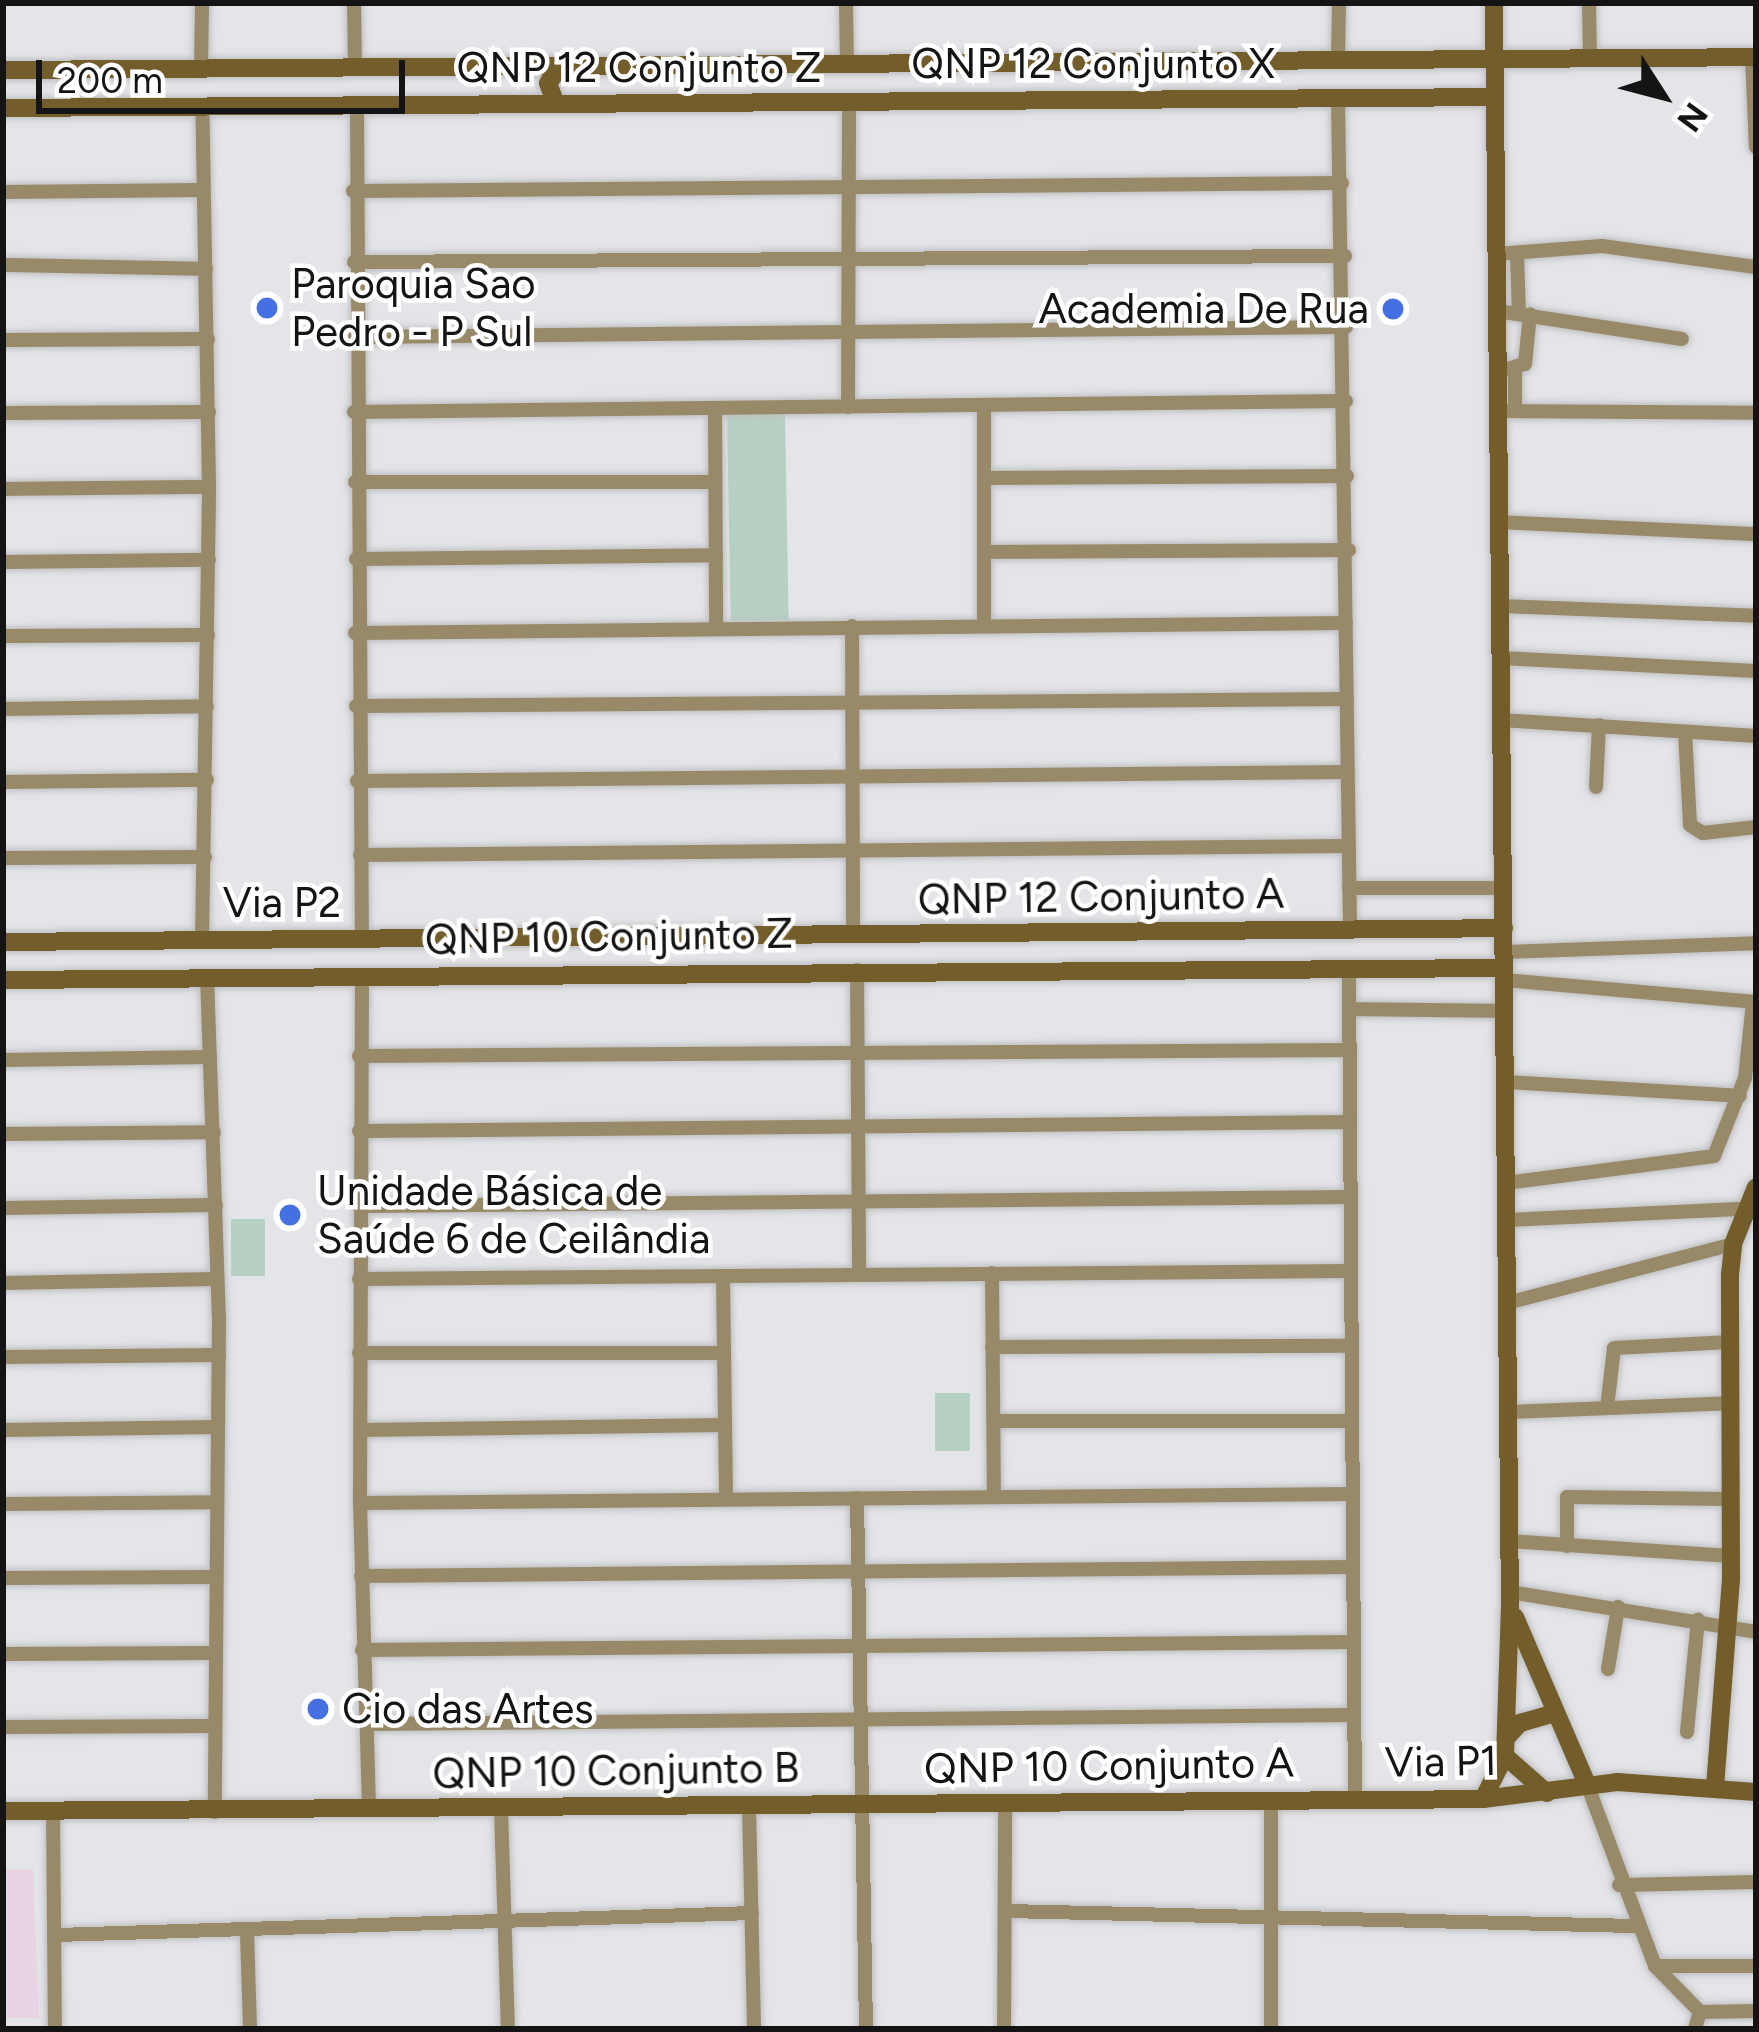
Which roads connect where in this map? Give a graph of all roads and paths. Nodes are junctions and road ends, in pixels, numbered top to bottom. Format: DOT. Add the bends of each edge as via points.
graph roads {
  1 [pos="202,3"];
  2 [pos="354,3"];
  3 [pos="846,3"];
  4 [pos="1339,3"];
  5 [pos="1494,3"];
  6 [pos="1589,3"];
  7 [pos="1754,57"];
  8 [pos="1338,59"];
  9 [pos="1495,59"];
  10 [pos="1590,59"];
  11 [pos="1064,62"];
  12 [pos="1022,63"];
  13 [pos="562,64"];
  14 [pos="847,64"];
  15 [pos="519,66"];
  16 [pos="355,68"];
  17 [pos="3,70"];
  18 [pos="202,70"];
  19 [pos="1496,97"];
  20 [pos="1337,99"];
  21 [pos="1022,100"];
  22 [pos="1061,100"];
  23 [pos="850,102"];
  24 [pos="556,104"];
  25 [pos="202,105"];
  26 [pos="514,105"];
  27 [pos="357,106"];
  28 [pos="3,108"];
  29 [pos="1756,147"];
  30 [pos="1342,183"];
  31 [pos="848,185"];
  32 [pos="202,190"];
  33 [pos="353,191"];
  34 [pos="3,192"];
  35 [pos="1507,254"];
  36 [pos="1345,256"];
  37 [pos="849,260"];
  38 [pos="354,262"];
  39 [pos="3,265"];
  40 [pos="1756,267"];
  41 [pos="206,269"];
  42 [pos="1497,311"];
  43 [pos="1524,313"];
  44 [pos="1346,327"];
  45 [pos="848,334"];
  46 [pos="355,337"];
  47 [pos="208,339"];
  48 [pos="1682,339"];
  49 [pos="3,340"];
  50 [pos="1507,371"];
  51 [pos="1346,401"];
  52 [pos="848,406"];
  53 [pos="984,406"];
  54 [pos="716,408"];
  55 [pos="1507,411"];
  56 [pos="208,412"];
  57 [pos="354,412"];
  58 [pos="3,413"];
  59 [pos="1756,413"];
  60 [pos="1346,476"];
  61 [pos="984,478"];
  62 [pos="355,482"];
  63 [pos="715,482"];
  64 [pos="209,487"];
  65 [pos="3,488"];
  66 [pos="1500,522"];
  67 [pos="1756,534"];
  68 [pos="1348,550"];
  69 [pos="984,552"];
  70 [pos="716,555"];
  71 [pos="356,559"];
  72 [pos="208,560"];
  73 [pos="3,562"];
  74 [pos="1501,606"];
  75 [pos="1756,616"];
  76 [pos="1346,623"];
  77 [pos="852,626"];
  78 [pos="985,626"];
  79 [pos="716,629"];
  80 [pos="355,633"];
  81 [pos="208,635"];
  82 [pos="3,636"];
  83 [pos="1501,658"];
  84 [pos="1756,671"];
  85 [pos="1347,699"];
  86 [pos="853,703"];
  87 [pos="207,706"];
  88 [pos="356,706"];
  89 [pos="3,709"];
  90 [pos="1501,720"];
  91 [pos="1599,725"];
  92 [pos="1685,732"];
  93 [pos="1756,736"];
  94 [pos="1348,772"];
  95 [pos="853,776"];
  96 [pos="207,779"];
  97 [pos="357,781"];
  98 [pos="3,782"];
  99 [pos="1596,787"];
  100 [pos="1756,826"];
  101 [pos="1348,846"];
  102 [pos="852,852"];
  103 [pos="360,855"];
  104 [pos="205,856"];
  105 [pos="3,858"];
  106 [pos="1349,888"];
  107 [pos="1503,888"];
  108 [pos="1504,928"];
  109 [pos="1350,930"];
  110 [pos="1118,932"];
  111 [pos="1142,933"];
  112 [pos="569,936"];
  113 [pos="598,936"];
  114 [pos="853,936"];
  115 [pos="362,939"];
  116 [pos="202,940"];
  117 [pos="3,942"];
  118 [pos="1756,943"];
  119 [pos="1504,967"];
  120 [pos="1117,969"];
  121 [pos="857,970"];
  122 [pos="1139,970"];
  123 [pos="1349,970"];
  124 [pos="565,973"];
  125 [pos="597,973"];
  126 [pos="362,976"];
  127 [pos="207,977"];
  128 [pos="3,980"];
  129 [pos="1755,1002"];
  130 [pos="1350,1010"];
  131 [pos="1504,1012"];
  132 [pos="1350,1050"];
  133 [pos="858,1055"];
  134 [pos="359,1056"];
  135 [pos="210,1057"];
  136 [pos="3,1060"];
  137 [pos="1505,1082"];
  138 [pos="1740,1096"];
  139 [pos="1350,1122"];
  140 [pos="858,1126"];
  141 [pos="358,1131"];
  142 [pos="214,1132"];
  143 [pos="3,1134"];
  144 [pos="1506,1183"];
  145 [pos="1351,1197"];
  146 [pos="1751,1199"];
  147 [pos="859,1201"];
  148 [pos="216,1205"];
  149 [pos="359,1206"];
  150 [pos="3,1208"];
  151 [pos="1507,1220"];
  152 [pos="1732,1244"];
  153 [pos="1351,1271"];
  154 [pos="992,1274"];
  155 [pos="859,1275"];
  156 [pos="723,1278"];
  157 [pos="215,1279"];
  158 [pos="359,1280"];
  159 [pos="3,1283"];
  160 [pos="1507,1303"];
  161 [pos="1730,1342"];
  162 [pos="1352,1346"];
  163 [pos="992,1347"];
  164 [pos="722,1353"];
  165 [pos="359,1354"];
  166 [pos="219,1355"];
  167 [pos="3,1357"];
  168 [pos="1729,1403"];
  169 [pos="1607,1408"];
  170 [pos="1509,1412"];
  171 [pos="994,1421"];
  172 [pos="1352,1421"];
  173 [pos="724,1425"];
  174 [pos="217,1427"];
  175 [pos="3,1430"];
  176 [pos="361,1430"];
  177 [pos="1352,1494"];
  178 [pos="994,1496"];
  179 [pos="726,1498"];
  180 [pos="857,1498"];
  181 [pos="1729,1499"];
  182 [pos="216,1502"];
  183 [pos="360,1503"];
  184 [pos="3,1504"];
  185 [pos="1509,1541"];
  186 [pos="1568,1546"];
  187 [pos="1729,1556"];
  188 [pos="1353,1567"];
  189 [pos="860,1570"];
  190 [pos="361,1576"];
  191 [pos="215,1577"];
  192 [pos="3,1578"];
  193 [pos="1510,1599"];
  194 [pos="1618,1607"];
  195 [pos="1698,1620"];
  196 [pos="1722,1624"];
  197 [pos="1756,1632"];
  198 [pos="1354,1642"];
  199 [pos="861,1645"];
  200 [pos="362,1650"];
  201 [pos="3,1654"];
  202 [pos="215,1654"];
  203 [pos="1608,1669"];
  204 [pos="1555,1713"];
  205 [pos="1354,1714"];
  206 [pos="862,1718"];
  207 [pos="367,1724"];
  208 [pos="215,1726"];
  209 [pos="3,1727"];
  210 [pos="1687,1732"];
  211 [pos="1506,1747"];
  212 [pos="1573,1753"];
  213 [pos="1587,1784"];
  214 [pos="1715,1787"];
  215 [pos="1756,1792"];
  216 [pos="1544,1794"];
  217 [pos="1483,1798"];
  218 [pos="1355,1799"];
  219 [pos="1270,1800"];
  220 [pos="1005,1803"];
  221 [pos="863,1804"];
  222 [pos="749,1806"];
  223 [pos="501,1809"];
  224 [pos="369,1810"];
  225 [pos="3,1811"];
  226 [pos="52,1811"];
  227 [pos="215,1812"];
  228 [pos="1756,1882"];
  229 [pos="1619,1885"];
  230 [pos="1007,1911"];
  231 [pos="752,1913"];
  232 [pos="1268,1916"];
  233 [pos="503,1922"];
  234 [pos="1636,1926"];
  235 [pos="247,1934"];
  236 [pos="57,1935"];
  237 [pos="1655,1966"];
  238 [pos="1756,1966"];
  239 [pos="1756,2011"];
  240 [pos="1700,2012"];
  241 [pos="56,2029"];
  242 [pos="250,2029"];
  243 [pos="508,2029"];
  244 [pos="754,2029"];
  245 [pos="866,2029"];
  246 [pos="1004,2029"];
  247 [pos="1271,2029"];
  248 [pos="1695,2029"];
  1 -- 18 [label="street"];
  2 -- 16 [label="street"];
  3 -- 14 [label="street"];
  4 -- 8 [label="street"];
  5 -- 9 [label="street"];
  6 -- 10 [label="street"];
  7 -- 10 [label="street"];
  7 -- 29 [label="street"];
  8 -- 9 [label="street"];
  8 -- 11 [label="street"];
  9 -- 10 [label="street"];
  9 -- 19 [label="street"];
  11 -- 12 [label="street"];
  11 -- 22 [label="street" via="1047,80"];
  12 -- 14 [label="street"];
  12 -- 21 [label="street" via="1032,82"];
  13 -- 14 [label="street"];
  13 -- 15 [label="street"];
  13 -- 24 [label="street" via="548,83"];
  15 -- 16 [label="street"];
  15 -- 26 [label="street" via="530,84"];
  16 -- 18 [label="street"];
  17 -- 18 [label="street"];
  19 -- 20 [label="street, QNP 12 Conjunto X"];
  19 -- 35 [label="street"];
  20 -- 22 [label="street, QNP 12 Conjunto X"];
  20 -- 30 [label="street"];
  21 -- 22 [label="street, QNP 12 Conjunto X"];
  21 -- 23 [label="street, QNP 12 Conjunto X"];
  23 -- 24 [label="street, QNP 12 Conjunto Z"];
  23 -- 31 [label="street"];
  24 -- 26 [label="street, QNP 12 Conjunto Z"];
  25 -- 27 [label="street, QNP 12 Conjunto Z"];
  25 -- 28 [label="street, QNP 12 Conjunto Z"];
  25 -- 32 [label="street"];
  26 -- 27 [label="street, QNP 12 Conjunto Z"];
  27 -- 33 [label="street"];
  30 -- 31 [label="street"];
  30 -- 36 [label="street"];
  31 -- 33 [label="street"];
  31 -- 37 [label="street"];
  32 -- 34 [label="street"];
  32 -- 41 [label="street"];
  33 -- 38 [label="street"];
  35 -- 40 [label="street" via="1602,245"];
  35 -- 42 [label="street"];
  35 -- 43 [label="street"];
  36 -- 37 [label="street"];
  36 -- 44 [label="street"];
  37 -- 38 [label="street"];
  37 -- 45 [label="street"];
  38 -- 46 [label="street"];
  39 -- 41 [label="street"];
  41 -- 47 [label="street"];
  42 -- 43 [label="street"];
  42 -- 50 [label="street"];
  43 -- 48 [label="street"];
  43 -- 50 [label="street" via="1526,364"];
  44 -- 45 [label="street"];
  44 -- 51 [label="street"];
  45 -- 46 [label="street"];
  45 -- 52 [label="street"];
  46 -- 57 [label="street"];
  47 -- 49 [label="street"];
  47 -- 56 [label="street"];
  50 -- 55 [label="street"];
  51 -- 53 [label="street"];
  51 -- 60 [label="street"];
  52 -- 53 [label="street"];
  52 -- 54 [label="street"];
  53 -- 61 [label="street"];
  54 -- 57 [label="street"];
  54 -- 63 [label="street"];
  55 -- 59 [label="street"];
  55 -- 66 [label="street"];
  56 -- 58 [label="street"];
  56 -- 64 [label="street"];
  57 -- 62 [label="street"];
  60 -- 61 [label="street"];
  60 -- 68 [label="street"];
  61 -- 69 [label="street"];
  62 -- 63 [label="street"];
  62 -- 71 [label="street"];
  63 -- 70 [label="street"];
  64 -- 65 [label="street"];
  64 -- 72 [label="street"];
  66 -- 67 [label="street"];
  66 -- 74 [label="street"];
  68 -- 69 [label="street"];
  68 -- 76 [label="street"];
  69 -- 78 [label="street"];
  70 -- 71 [label="street"];
  70 -- 79 [label="street"];
  71 -- 80 [label="street"];
  72 -- 73 [label="street"];
  72 -- 81 [label="street"];
  74 -- 75 [label="street"];
  74 -- 83 [label="street"];
  76 -- 78 [label="street"];
  76 -- 85 [label="street"];
  77 -- 78 [label="street"];
  77 -- 79 [label="street"];
  77 -- 86 [label="street"];
  79 -- 80 [label="street"];
  80 -- 88 [label="street"];
  81 -- 82 [label="street"];
  81 -- 87 [label="street"];
  83 -- 84 [label="street"];
  83 -- 90 [label="street"];
  85 -- 86 [label="street"];
  85 -- 94 [label="street"];
  86 -- 88 [label="street"];
  86 -- 95 [label="street"];
  87 -- 89 [label="street"];
  87 -- 96 [label="street"];
  88 -- 97 [label="street"];
  90 -- 91 [label="street"];
  90 -- 107 [label="street"];
  91 -- 92 [label="street"];
  91 -- 99 [label="street"];
  92 -- 93 [label="street"];
  92 -- 100 [label="street" via="1690,825 1703,833"];
  94 -- 95 [label="street"];
  94 -- 101 [label="street"];
  95 -- 97 [label="street"];
  95 -- 102 [label="street"];
  96 -- 98 [label="street"];
  96 -- 104 [label="street"];
  97 -- 103 [label="street"];
  101 -- 102 [label="street"];
  101 -- 106 [label="street"];
  102 -- 103 [label="street"];
  102 -- 114 [label="street"];
  103 -- 115 [label="street"];
  104 -- 105 [label="street"];
  104 -- 116 [label="street"];
  106 -- 107 [label="street"];
  106 -- 109 [label="street"];
  107 -- 108 [label="street"];
  108 -- 109 [label="street"];
  108 -- 119 [label="street"];
  109 -- 111 [label="street, QNP 12 Conjunto A"];
  110 -- 111 [label="street, QNP 12 Conjunto A"];
  110 -- 114 [label="street, QNP 12 Conjunto A"];
  110 -- 120 [label="street"];
  111 -- 122 [label="street"];
  112 -- 113 [label="street, Via P2"];
  112 -- 115 [label="street, Via P2"];
  112 -- 124 [label="street"];
  113 -- 114 [label="street, QNP 12 Conjunto A"];
  113 -- 125 [label="street" via="588,955"];
  115 -- 116 [label="street, Via P2"];
  116 -- 117 [label="street, Via P2"];
  118 -- 119 [label="street"];
  119 -- 123 [label="street"];
  119 -- 129 [label="street"];
  119 -- 131 [label="street"];
  120 -- 121 [label="street, QNP 10 Conjunto Z"];
  120 -- 122 [label="street, QNP 10 Conjunto Z"];
  121 -- 125 [label="street, QNP 10 Conjunto Z"];
  121 -- 133 [label="street"];
  122 -- 123 [label="street, QNP 10 Conjunto Z"];
  123 -- 130 [label="street"];
  124 -- 125 [label="street, QNP 10 Conjunto Z"];
  124 -- 126 [label="street, QNP 10 Conjunto Z"];
  126 -- 127 [label="street, Via P2"];
  126 -- 134 [label="street"];
  127 -- 128 [label="street, Via P2"];
  127 -- 135 [label="street"];
  129 -- 138 [label="street"];
  130 -- 131 [label="street"];
  130 -- 132 [label="street"];
  131 -- 137 [label="street"];
  132 -- 133 [label="street"];
  132 -- 139 [label="street"];
  133 -- 134 [label="street"];
  133 -- 140 [label="street"];
  134 -- 141 [label="street"];
  135 -- 136 [label="street"];
  135 -- 142 [label="street"];
  137 -- 138 [label="street"];
  137 -- 144 [label="street"];
  138 -- 144 [label="street" via="1719,1150 1706,1161"];
  139 -- 140 [label="street"];
  139 -- 145 [label="street"];
  140 -- 141 [label="street"];
  140 -- 147 [label="street"];
  141 -- 149 [label="street"];
  142 -- 143 [label="street"];
  142 -- 148 [label="street"];
  144 -- 151 [label="street"];
  145 -- 147 [label="street"];
  145 -- 153 [label="street"];
  146 -- 151 [label="street"];
  146 -- 152 [label="street"];
  147 -- 149 [label="street"];
  147 -- 155 [label="street"];
  148 -- 150 [label="street"];
  148 -- 157 [label="street"];
  149 -- 158 [label="street"];
  151 -- 160 [label="street"];
  152 -- 160 [label="street"];
  152 -- 161 [label="street"];
  153 -- 154 [label="street"];
  153 -- 162 [label="street"];
  154 -- 155 [label="street"];
  154 -- 163 [label="street"];
  155 -- 156 [label="street"];
  156 -- 158 [label="street"];
  156 -- 164 [label="street"];
  157 -- 159 [label="street"];
  157 -- 166 [label="street"];
  158 -- 165 [label="street"];
  160 -- 170 [label="street"];
  161 -- 168 [label="street"];
  161 -- 169 [label="street" via="1619,1347 1609,1355"];
  162 -- 163 [label="street"];
  162 -- 172 [label="street"];
  163 -- 171 [label="street"];
  164 -- 165 [label="street"];
  164 -- 173 [label="street"];
  165 -- 176 [label="street"];
  166 -- 167 [label="street"];
  166 -- 174 [label="street"];
  168 -- 169 [label="street"];
  168 -- 181 [label="street"];
  169 -- 170 [label="street"];
  170 -- 185 [label="street"];
  171 -- 172 [label="street"];
  171 -- 178 [label="street"];
  172 -- 177 [label="street"];
  173 -- 176 [label="street"];
  173 -- 179 [label="street"];
  174 -- 175 [label="street"];
  174 -- 182 [label="street"];
  176 -- 183 [label="street"];
  177 -- 178 [label="street"];
  177 -- 188 [label="street"];
  178 -- 180 [label="street"];
  179 -- 180 [label="street"];
  179 -- 183 [label="street"];
  180 -- 189 [label="street"];
  181 -- 186 [label="street" via="1567,1497"];
  181 -- 187 [label="street"];
  182 -- 184 [label="street"];
  182 -- 191 [label="street"];
  183 -- 190 [label="street"];
  185 -- 186 [label="street"];
  185 -- 193 [label="street"];
  186 -- 187 [label="street"];
  187 -- 196 [label="street"];
  188 -- 189 [label="street"];
  188 -- 198 [label="street"];
  189 -- 190 [label="street"];
  189 -- 199 [label="street"];
  190 -- 200 [label="street"];
  191 -- 192 [label="street"];
  191 -- 202 [label="street"];
  193 -- 194 [label="street"];
  193 -- 204 [label="street"];
  193 -- 211 [label="street"];
  194 -- 195 [label="street"];
  194 -- 203 [label="street"];
  195 -- 196 [label="street"];
  195 -- 210 [label="street"];
  196 -- 197 [label="street"];
  196 -- 214 [label="street"];
  198 -- 199 [label="street"];
  198 -- 205 [label="street"];
  199 -- 200 [label="street"];
  199 -- 206 [label="street"];
  200 -- 207 [label="street"];
  201 -- 202 [label="street"];
  202 -- 208 [label="street"];
  204 -- 211 [label="street" via="1520,1723"];
  204 -- 212 [label="street"];
  205 -- 206 [label="street"];
  205 -- 218 [label="street"];
  206 -- 207 [label="street"];
  206 -- 221 [label="street"];
  207 -- 224 [label="street"];
  208 -- 209 [label="street"];
  208 -- 227 [label="street"];
  211 -- 216 [label="street"];
  211 -- 217 [label="street"];
  212 -- 213 [label="street"];
  212 -- 216 [label="street"];
  213 -- 214 [label="street"];
  213 -- 216 [label="street, Via P1"];
  213 -- 229 [label="street"];
  214 -- 215 [label="street"];
  216 -- 217 [label="street, Via P1"];
  217 -- 218 [label="street, Via P1"];
  218 -- 219 [label="street, QNP 10 Conjunto A"];
  219 -- 220 [label="street, QNP 10 Conjunto A"];
  219 -- 232 [label="street"];
  220 -- 221 [label="street, QNP 10 Conjunto A"];
  220 -- 230 [label="street"];
  221 -- 222 [label="street, QNP 10 Conjunto B"];
  221 -- 245 [label="street"];
  222 -- 223 [label="street, QNP 10 Conjunto B"];
  222 -- 231 [label="street"];
  223 -- 224 [label="street, QNP 10 Conjunto B"];
  223 -- 233 [label="street"];
  224 -- 227 [label="street"];
  225 -- 226 [label="street"];
  226 -- 227 [label="street"];
  226 -- 236 [label="street"];
  228 -- 229 [label="street"];
  229 -- 234 [label="street"];
  230 -- 232 [label="street"];
  230 -- 246 [label="street"];
  231 -- 233 [label="street"];
  231 -- 244 [label="street"];
  232 -- 234 [label="street"];
  232 -- 247 [label="street"];
  233 -- 235 [label="street"];
  233 -- 243 [label="street"];
  234 -- 237 [label="street"];
  235 -- 236 [label="street"];
  235 -- 242 [label="street"];
  236 -- 241 [label="street"];
  237 -- 238 [label="street"];
  237 -- 240 [label="street"];
  239 -- 240 [label="street"];
  240 -- 248 [label="street"];
}
